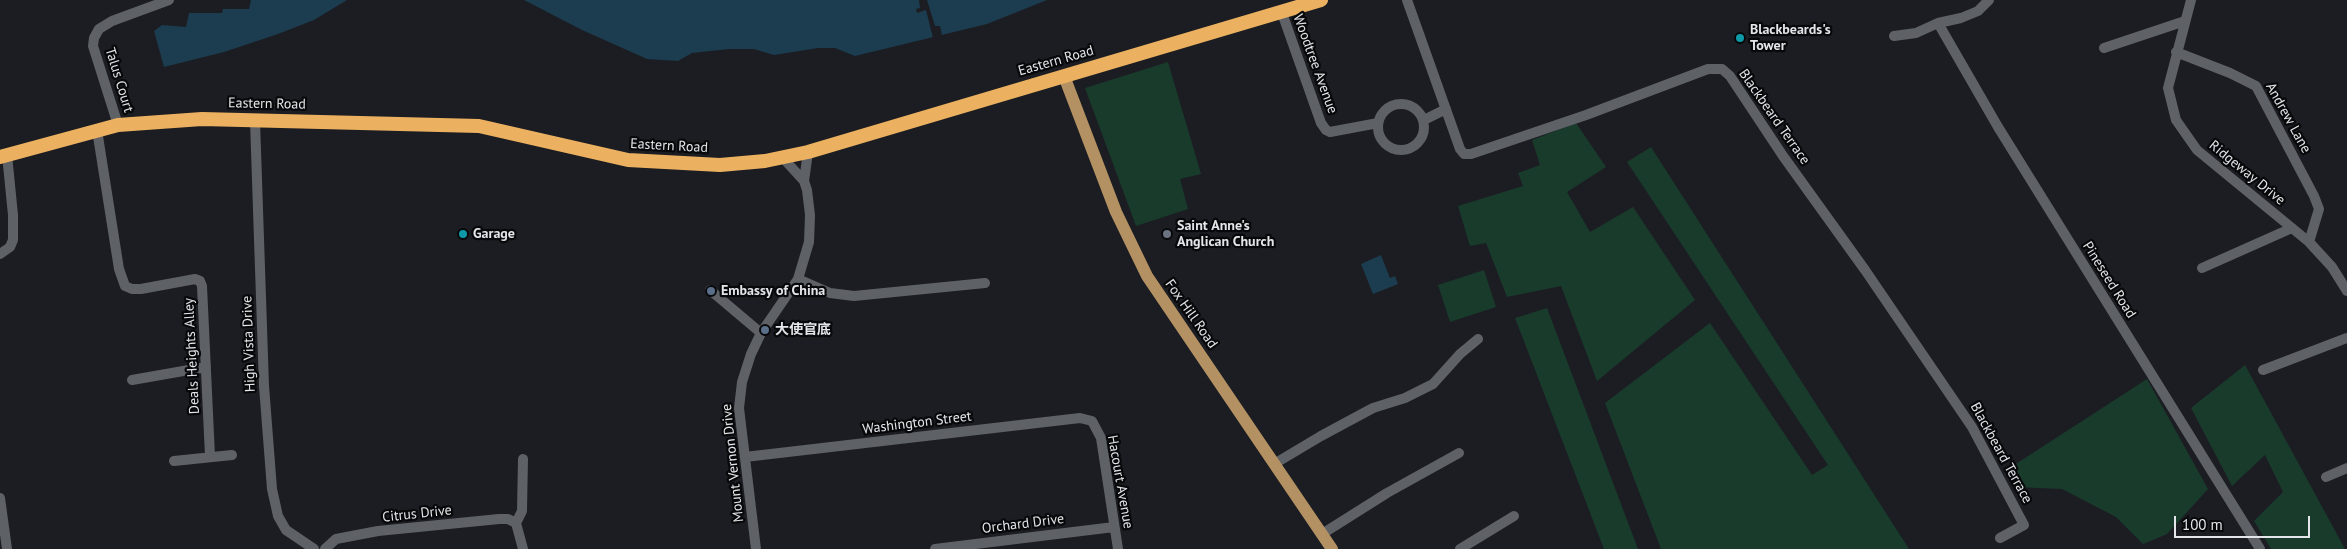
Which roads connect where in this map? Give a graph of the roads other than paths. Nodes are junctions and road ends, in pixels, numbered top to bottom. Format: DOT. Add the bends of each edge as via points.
graph roads {
  1 [pos="169,0"];
  2 [pos="1321,0"];
  3 [pos="1407,0"];
  4 [pos="1989,0"];
  5 [pos="2192,0"];
  6 [pos="1282,13"];
  7 [pos="2185,21"];
  8 [pos="1938,23"];
  9 [pos="1894,36"];
  10 [pos="2104,48"];
  11 [pos="2176,52"];
  12 [pos="1064,76"];
  13 [pos="1446,109"];
  14 [pos="1424,120"];
  15 [pos="254,121"];
  16 [pos="1378,123"];
  17 [pos="118,125"];
  18 [pos="97,130"];
  19 [pos="808,152"];
  20 [pos="3,156"];
  21 [pos="784,158"];
  22 [pos="804,181"];
  23 [pos="2292,228"];
  24 [pos="2309,242"];
  25 [pos="0,254"];
  26 [pos="2202,268"];
  27 [pos="798,279"];
  28 [pos="985,282"];
  29 [pos="710,290"];
  30 [pos="2347,291"];
  31 [pos="761,334"];
  32 [pos="2347,338"];
  33 [pos="1478,339"];
  34 [pos="206,367"];
  35 [pos="2263,370"];
  36 [pos="132,380"];
  37 [pos="1092,421"];
  38 [pos="1459,453"];
  39 [pos="232,455"];
  40 [pos="210,456"];
  41 [pos="745,457"];
  42 [pos="523,459"];
  43 [pos="174,461"];
  44 [pos="1274,464"];
  45 [pos="2347,468"];
  46 [pos="2326,477"];
  47 [pos="0,498"];
  48 [pos="1514,516"];
  49 [pos="516,523"];
  50 [pos="1114,527"];
  51 [pos="1322,534"];
  52 [pos="2000,538"];
  53 [pos="6,549"];
  54 [pos="314,549"];
  55 [pos="325,549"];
  56 [pos="522,549"];
  57 [pos="756,549"];
  58 [pos="935,549"];
  59 [pos="1118,549"];
  60 [pos="1332,549"];
  61 [pos="1460,549"];
  62 [pos="2260,549"];
  1 -- 17 [label="street, Talus Court" via="112,21 94,38"];
  2 -- 6 [label="highway, Eastern Road"];
  3 -- 13 [label="street, Blackbeard Terrace"];
  4 -- 8 [label="street" via="1978,11"];
  5 -- 7 [label="street, Ridgeway Drive"];
  6 -- 12 [label="highway, Eastern Road"];
  6 -- 16 [label="street, Woodtree Avenue" via="1326,130 1330,132"];
  7 -- 10 [label="street"];
  7 -- 11 [label="street, Ridgeway Drive"];
  8 -- 9 [label="street" via="1916,33"];
  8 -- 62 [label="street, Pineseed Road" via="2003,136"];
  11 -- 23 [label="street, Ridgeway Drive" via="2168,88 2176,120 2197,150"];
  11 -- 24 [label="street, Andrew Lane" via="2256,86 2319,208"];
  12 -- 19 [label="highway, Eastern Road"];
  12 -- 44 [label="main road, Fox Hill Road" via="1116,212 1147,276"];
  13 -- 14 [label="street"];
  13 -- 52 [label="street, Blackbeard Terrace" via="1460,149 1464,154 1471,154 1586,116 1708,68 1722,69 1730,76 1972,427 2024,525"];
  14 -- 16 [label="street" via="1414,107 1399,103 1385,109"];
  14 -- 16 [label="street" via="1423,135 1414,147 1406,150 1385,144 1380,138"];
  15 -- 17 [label="highway, Eastern Road" via="202,119"];
  15 -- 21 [label="highway, Eastern Road" via="479,126 628,160 676,164 720,165"];
  15 -- 54 [label="street, High Vista Drive" via="264,386 272,489 278,516 286,530"];
  17 -- 18 [label="highway, Eastern Road"];
  18 -- 20 [label="highway, Eastern Road"];
  18 -- 34 [label="street, Deals Heights Alley" via="120,277 132,290 195,279 200,281"];
  19 -- 21 [label="highway, Eastern Road"];
  19 -- 22 [label="street"];
  20 -- 25 [label="street" via="12,215 12,240 10,247"];
  21 -- 22 [label="street"];
  22 -- 27 [label="street, Mount Vernon Drive" via="810,216 809,242"];
  23 -- 24 [label="street, Ridgeway Drive"];
  23 -- 26 [label="street"];
  24 -- 30 [label="street, Ridgeway Drive" via="2332,267"];
  27 -- 28 [label="street" via="830,293 854,296"];
  27 -- 31 [label="street, Mount Vernon Drive"];
  29 -- 31 [label="street"];
  31 -- 41 [label="street, Mount Vernon Drive" via="742,382 739,408"];
  32 -- 35 [label="street"];
  33 -- 44 [label="street" via="1433,384 1405,398 1373,408"];
  34 -- 36 [label="street"];
  34 -- 40 [label="street, Deals Heights Alley"];
  37 -- 41 [label="street, Washington Street" via="1080,418"];
  37 -- 50 [label="street, Hacourt Avenue" via="1101,438"];
  38 -- 51 [label="street"];
  39 -- 40 [label="street"];
  40 -- 43 [label="street"];
  41 -- 57 [label="street, Mount Vernon Drive"];
  42 -- 49 [label="street" via="522,511"];
  44 -- 51 [label="main road, Fox Hill Road"];
  45 -- 46 [label="street"];
  47 -- 53 [label="street"];
  48 -- 61 [label="street"];
  49 -- 55 [label="street, Citrus Drive" via="499,519 378,531 336,539"];
  49 -- 56 [label="street"];
  50 -- 58 [label="street, Orchard Drive"];
  50 -- 59 [label="street, Hacourt Avenue"];
  51 -- 60 [label="main road, Fox Hill Road"];
}
